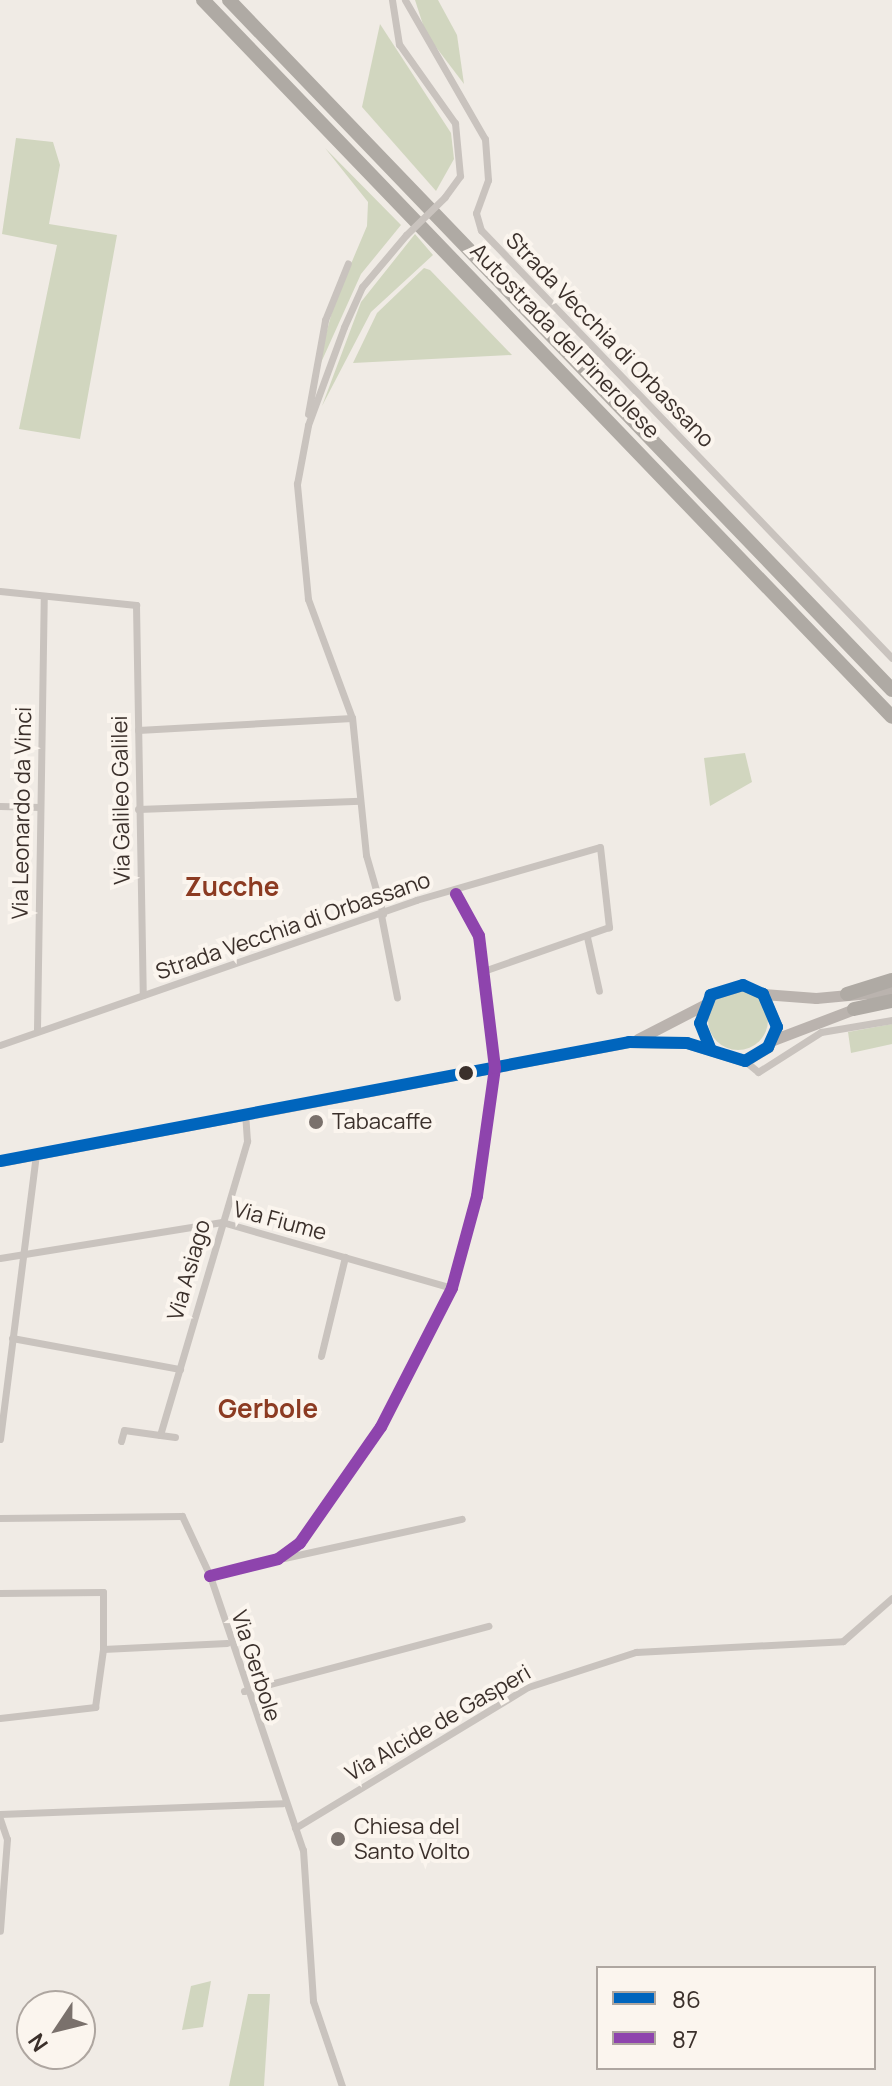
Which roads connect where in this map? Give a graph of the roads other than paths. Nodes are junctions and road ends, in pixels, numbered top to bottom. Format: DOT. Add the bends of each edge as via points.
graph roads {
  1 [pos="203,0"];
  2 [pos="229,0"];
  3 [pos="392,0"];
  4 [pos="405,0"];
  5 [pos="348,263"];
  6 [pos="308,425"];
  7 [pos="0,591"];
  8 [pos="44,598"];
  9 [pos="892,658"];
  10 [pos="892,690"];
  11 [pos="892,717"];
  12 [pos="352,718"];
  13 [pos="138,730"];
  14 [pos="360,801"];
  15 [pos="0,806"];
  16 [pos="40,807"];
  17 [pos="138,809"];
  18 [pos="456,894"];
  19 [pos="382,914"];
  20 [pos="587,937"];
  21 [pos="486,970"];
  22 [pos="892,980"];
  23 [pos="599,991"];
  24 [pos="892,993"];
  25 [pos="763,994"];
  26 [pos="847,994"];
  27 [pos="143,995"];
  28 [pos="397,997"];
  29 [pos="892,1001"];
  30 [pos="705,1004"];
  31 [pos="854,1009"];
  32 [pos="892,1020"];
  33 [pos="37,1029"];
  34 [pos="773,1040"];
  35 [pos="629,1042"];
  36 [pos="0,1045"];
  37 [pos="711,1050"];
  38 [pos="745,1061"];
  39 [pos="495,1068"];
  40 [pos="245,1115"];
  41 [pos="36,1154"];
  42 [pos="0,1161"];
  43 [pos="222,1222"];
  44 [pos="21,1254"];
  45 [pos="345,1257"];
  46 [pos="0,1258"];
  47 [pos="452,1288"];
  48 [pos="12,1338"];
  49 [pos="321,1356"];
  50 [pos="180,1369"];
  51 [pos="160,1435"];
  52 [pos="175,1437"];
  53 [pos="0,1439"];
  54 [pos="121,1441"];
  55 [pos="0,1518"];
  56 [pos="462,1519"];
  57 [pos="278,1559"];
  58 [pos="210,1576"];
  59 [pos="0,1593"];
  60 [pos="892,1598"];
  61 [pos="488,1626"];
  62 [pos="227,1643"];
  63 [pos="103,1649"];
  64 [pos="244,1691"];
  65 [pos="0,1718"];
  66 [pos="283,1803"];
  67 [pos="0,1816"];
  68 [pos="295,1828"];
  69 [pos="0,1931"];
  70 [pos="342,2086"];
  1 -- 11 [label="highway, Autostrada del Pinerolese"];
  2 -- 10 [label="highway, Autostrada del Pinerolese"];
  3 -- 6 [label="street, bridge" via="399,44 455,123 460,176 362,287"];
  4 -- 9 [label="street, Strada Vecchia di Orbassano" via="485,139 488,180 476,213 481,230"];
  5 -- 6 [label="street" via="325,320"];
  6 -- 12 [label="street" via="297,484 308,599"];
  7 -- 8 [label="street"];
  8 -- 13 [label="street, Via Galileo Galilei" via="136,605"];
  8 -- 16 [label="street, Via Leonardo da Vinci"];
  12 -- 13 [label="street"];
  12 -- 14 [label="street"];
  13 -- 17 [label="street, Via Galileo Galilei"];
  14 -- 17 [label="street"];
  14 -- 19 [label="street"];
  15 -- 16 [label="street"];
  16 -- 33 [label="street, Via Leonardo da Vinci"];
  17 -- 27 [label="street, Via Galileo Galilei"];
  18 -- 19 [label="street, Strada Vecchia di Orbassano"];
  18 -- 20 [label="street, Strada Vecchia di Orbassano" via="600,847 609,927"];
  18 -- 21 [label="street" via="479,936"];
  19 -- 27 [label="street, Strada Vecchia di Orbassano"];
  19 -- 28 [label="street"];
  20 -- 21 [label="street"];
  20 -- 23 [label="street"];
  21 -- 39 [label="street"];
  22 -- 26 [label="highway"];
  24 -- 26 [label="main road"];
  24 -- 31 [label="main road"];
  25 -- 26 [label="main road"];
  25 -- 30 [label="main road" via="731,985"];
  25 -- 34 [label="main road" via="776,1015"];
  27 -- 33 [label="street, Strada Vecchia di Orbassano"];
  29 -- 31 [label="highway"];
  30 -- 35 [label="main road"];
  30 -- 37 [label="main road" via="701,1033"];
  31 -- 34 [label="main road"];
  32 -- 38 [label="street" via="821,1032 758,1072"];
  33 -- 36 [label="street, Strada Vecchia di Orbassano"];
  34 -- 38 [label="main road"];
  35 -- 37 [label="main road"];
  35 -- 39 [label="main road"];
  37 -- 38 [label="main road"];
  39 -- 40 [label="main road"];
  39 -- 47 [label="street" via="477,1196"];
  40 -- 41 [label="main road"];
  40 -- 43 [label="street, Via Asiago" via="247,1141"];
  41 -- 42 [label="main road"];
  41 -- 44 [label="street"];
  43 -- 44 [label="street, Via Fiume"];
  43 -- 45 [label="street, Via Fiume"];
  43 -- 50 [label="street, Via Asiago"];
  44 -- 46 [label="street, Via Fiume"];
  44 -- 48 [label="street"];
  45 -- 47 [label="street, Via Fiume"];
  45 -- 49 [label="street"];
  47 -- 57 [label="street" via="381,1427 330,1506"];
  48 -- 50 [label="street"];
  48 -- 53 [label="street"];
  50 -- 51 [label="street, Via Asiago"];
  51 -- 52 [label="street"];
  51 -- 54 [label="street" via="124,1430"];
  55 -- 58 [label="street, Via Gerbole" via="182,1516"];
  56 -- 57 [label="street"];
  57 -- 58 [label="street"];
  58 -- 62 [label="street, Via Gerbole"];
  59 -- 63 [label="street" via="103,1592"];
  60 -- 68 [label="street, Via Alcide de Gasperi" via="843,1641 662,1649 528,1687"];
  61 -- 64 [label="street"];
  62 -- 63 [label="street"];
  62 -- 64 [label="street, Via Gerbole"];
  63 -- 65 [label="street" via="95,1707"];
  64 -- 66 [label="street, Via Gerbole"];
  66 -- 67 [label="street"];
  66 -- 68 [label="street, Via Gerbole"];
  67 -- 69 [label="street" via="7,1839"];
  68 -- 70 [label="street, Via Gerbole" via="306,1861 313,2001"];
}
